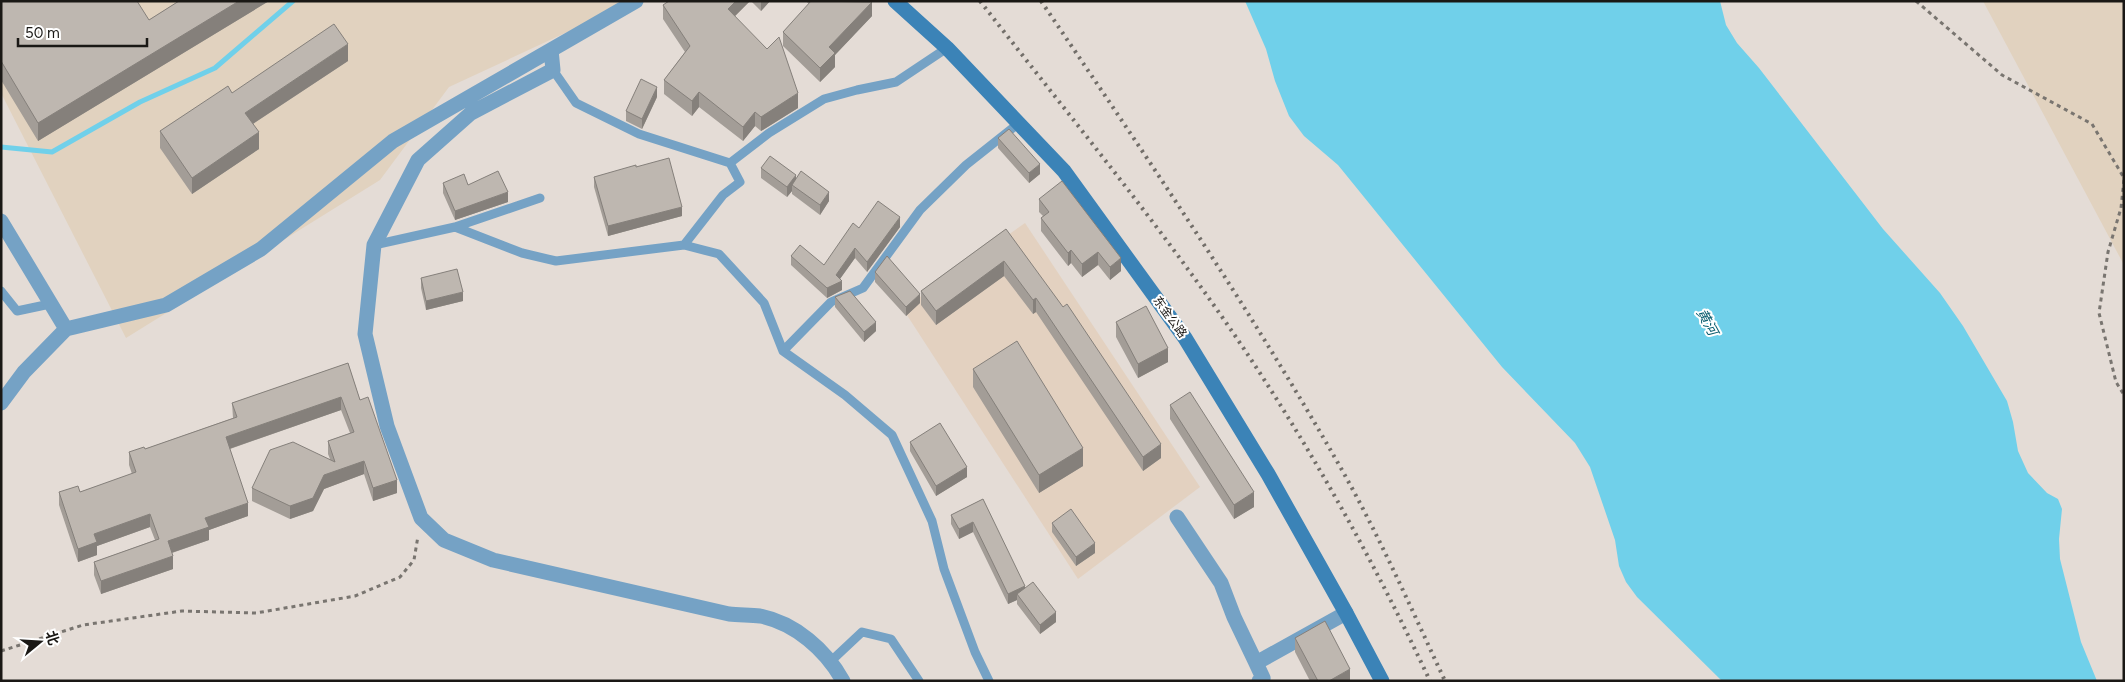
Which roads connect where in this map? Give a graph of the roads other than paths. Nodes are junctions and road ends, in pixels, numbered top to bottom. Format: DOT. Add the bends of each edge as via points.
graph roads {
  1 [pos="636,1"];
  2 [pos="895,1"];
  3 [pos="947,48"];
  4 [pos="551,50"];
  5 [pos="553,70"];
  6 [pos="1019,123"];
  7 [pos="730,163"];
  8 [pos="540,198"];
  9 [pos="1,221"];
  10 [pos="455,227"];
  11 [pos="684,244"];
  12 [pos="374,245"];
  13 [pos="1,291"];
  14 [pos="50,304"];
  15 [pos="66,329"];
  16 [pos="783,351"];
  17 [pos="1,403"];
  18 [pos="1177,517"];
  19 [pos="1346,613"];
  20 [pos="830,662"];
  21 [pos="1256,663"];
  22 [pos="843,681"];
  23 [pos="920,681"];
  24 [pos="989,681"];
  25 [pos="1259,681"];
  26 [pos="1382,681"];
  1 -- 4 [label="street"];
  2 -- 3 [label="main road, 东金公路"];
  3 -- 6 [label="main road, 东金公路"];
  3 -- 7 [label="lane" via="896,82 824,99"];
  4 -- 5 [label="street"];
  4 -- 15 [label="street" via="393,141 261,249 166,304"];
  5 -- 7 [label="lane" via="576,102 639,134"];
  5 -- 12 [label="street" via="471,112 418,160"];
  6 -- 16 [label="lane" via="966,165 920,210 863,288 831,302"];
  6 -- 19 [label="main road, 东金公路" via="1064,171 1185,338 1268,474"];
  7 -- 11 [label="lane" via="740,182 723,195"];
  8 -- 10 [label="lane"];
  9 -- 14 [label="street"];
  10 -- 11 [label="lane" via="522,253 556,261"];
  10 -- 12 [label="lane"];
  11 -- 16 [label="lane" via="719,254 764,303"];
  12 -- 20 [label="street" via="365,334 387,426 421,518 444,540 493,560 729,614 761,616 791,628 817,646"];
  13 -- 14 [label="lane" via="17,311"];
  14 -- 15 [label="street"];
  15 -- 17 [label="street" via="24,372"];
  16 -- 24 [label="lane" via="845,395 892,435 932,521 944,570"];
  18 -- 21 [label="street" via="1222,583"];
  19 -- 21 [label="street"];
  19 -- 26 [label="main road, 东金公路"];
  20 -- 22 [label="street"];
  20 -- 23 [label="lane" via="862,632 891,639"];
  21 -- 25 [label="street" via="1263,678"];
}
